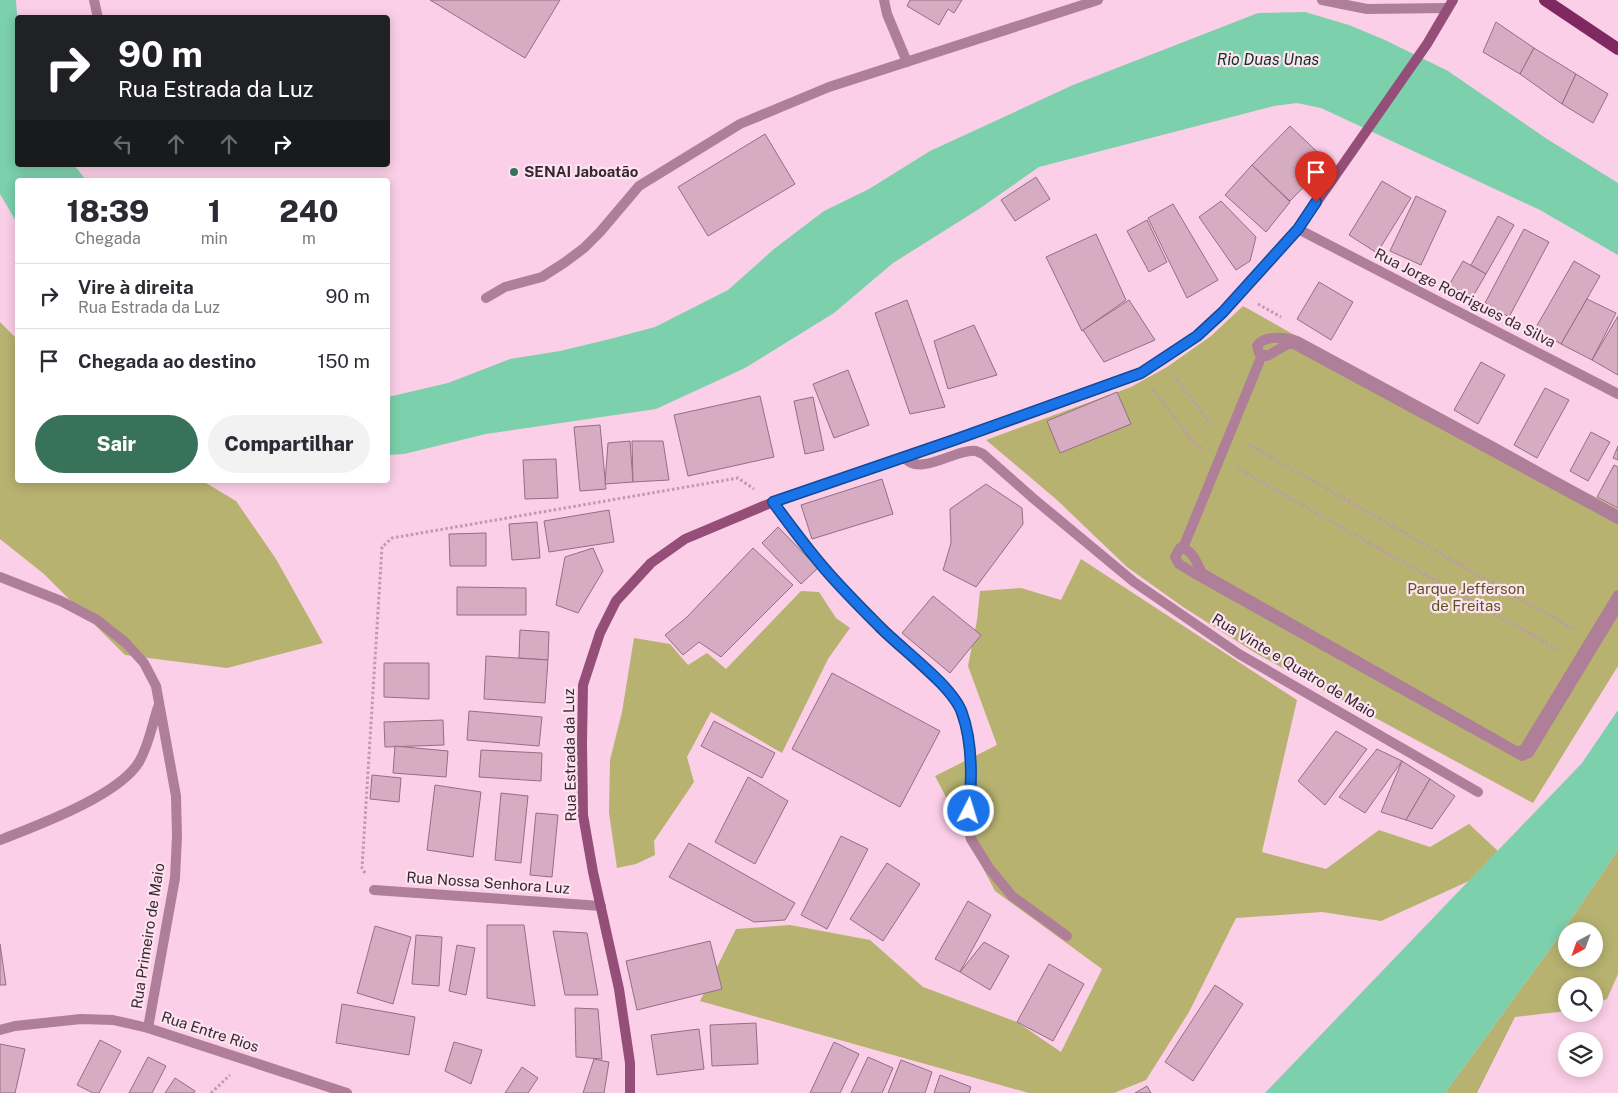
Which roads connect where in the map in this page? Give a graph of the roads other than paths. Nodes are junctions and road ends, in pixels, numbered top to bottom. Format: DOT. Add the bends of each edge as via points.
graph roads {
  1 [pos="94,0"];
  2 [pos="884,0"];
  3 [pos="1098,0"];
  4 [pos="1322,0"];
  5 [pos="1544,0"];
  6 [pos="1451,4"];
  7 [pos="97,15"];
  8 [pos="1618,49"];
  9 [pos="907,62"];
  10 [pos="1298,229"];
  11 [pos="486,298"];
  12 [pos="1262,355"];
  13 [pos="1618,394"];
  14 [pos="904,457"];
  15 [pos="773,502"];
  16 [pos="1618,518"];
  17 [pos="1183,548"];
  18 [pos="0,577"];
  19 [pos="1618,595"];
  20 [pos="1618,606"];
  21 [pos="159,704"];
  22 [pos="1478,792"];
  23 [pos="0,840"];
  24 [pos="374,890"];
  25 [pos="601,906"];
  26 [pos="1067,936"];
  27 [pos="148,1028"];
  28 [pos="0,1030"];
  29 [pos="347,1093"];
  30 [pos="630,1093"];
  1 -- 7 [label="street"];
  2 -- 9 [label="street"];
  3 -- 9 [label="street"];
  4 -- 6 [label="street" via="1367,9"];
  5 -- 8 [label="main road"];
  6 -- 10 [label="main road, Rua Estrada da Luz" via="1427,44"];
  9 -- 11 [label="street" via="830,87 740,124 639,186 600,232 564,263 542,277 505,287"];
  10 -- 13 [label="street, Rua Jorge Rodrigues da Silva"];
  10 -- 14 [label="main road, Rua Estrada da Luz" via="1197,336 1141,373"];
  12 -- 16 [label="street" via="1270,355 1294,344"];
  12 -- 16 [label="street" via="1257,346 1262,340 1297,341"];
  12 -- 17 [label="street"];
  14 -- 15 [label="main road, Rua Estrada da Luz"];
  14 -- 22 [label="street, Rua Vinte e Quatro de Maio" via="911,463 922,465 967,452 983,454 1134,582 1239,654"];
  15 -- 25 [label="main road, Rua Estrada da Luz" via="685,539 651,563 616,601 600,633 583,685 582,744 583,815"];
  15 -- 26 [label="street" via="824,568 957,702 966,730 972,777 968,828 971,839 1012,896"];
  17 -- 19 [label="street" via="1190,552 1202,574 1516,752 1525,748"];
  17 -- 20 [label="street" via="1177,551 1179,564 1522,756 1529,752"];
  18 -- 21 [label="street, Rua Primeiro de Maio" via="97,620 144,662 156,686"];
  21 -- 23 [label="street" via="146,748 129,775 50,819"];
  21 -- 27 [label="street, Rua Primeiro de Maio" via="176,796 177,836 175,878"];
  24 -- 25 [label="street, Rua Nossa Senhora Luz"];
  25 -- 30 [label="main road, Rua Estrada da Luz" via="622,1007 630,1063"];
  27 -- 28 [label="street, Rua Entre Rios" via="113,1020 81,1019"];
  27 -- 29 [label="street, Rua Entre Rios"];
}
